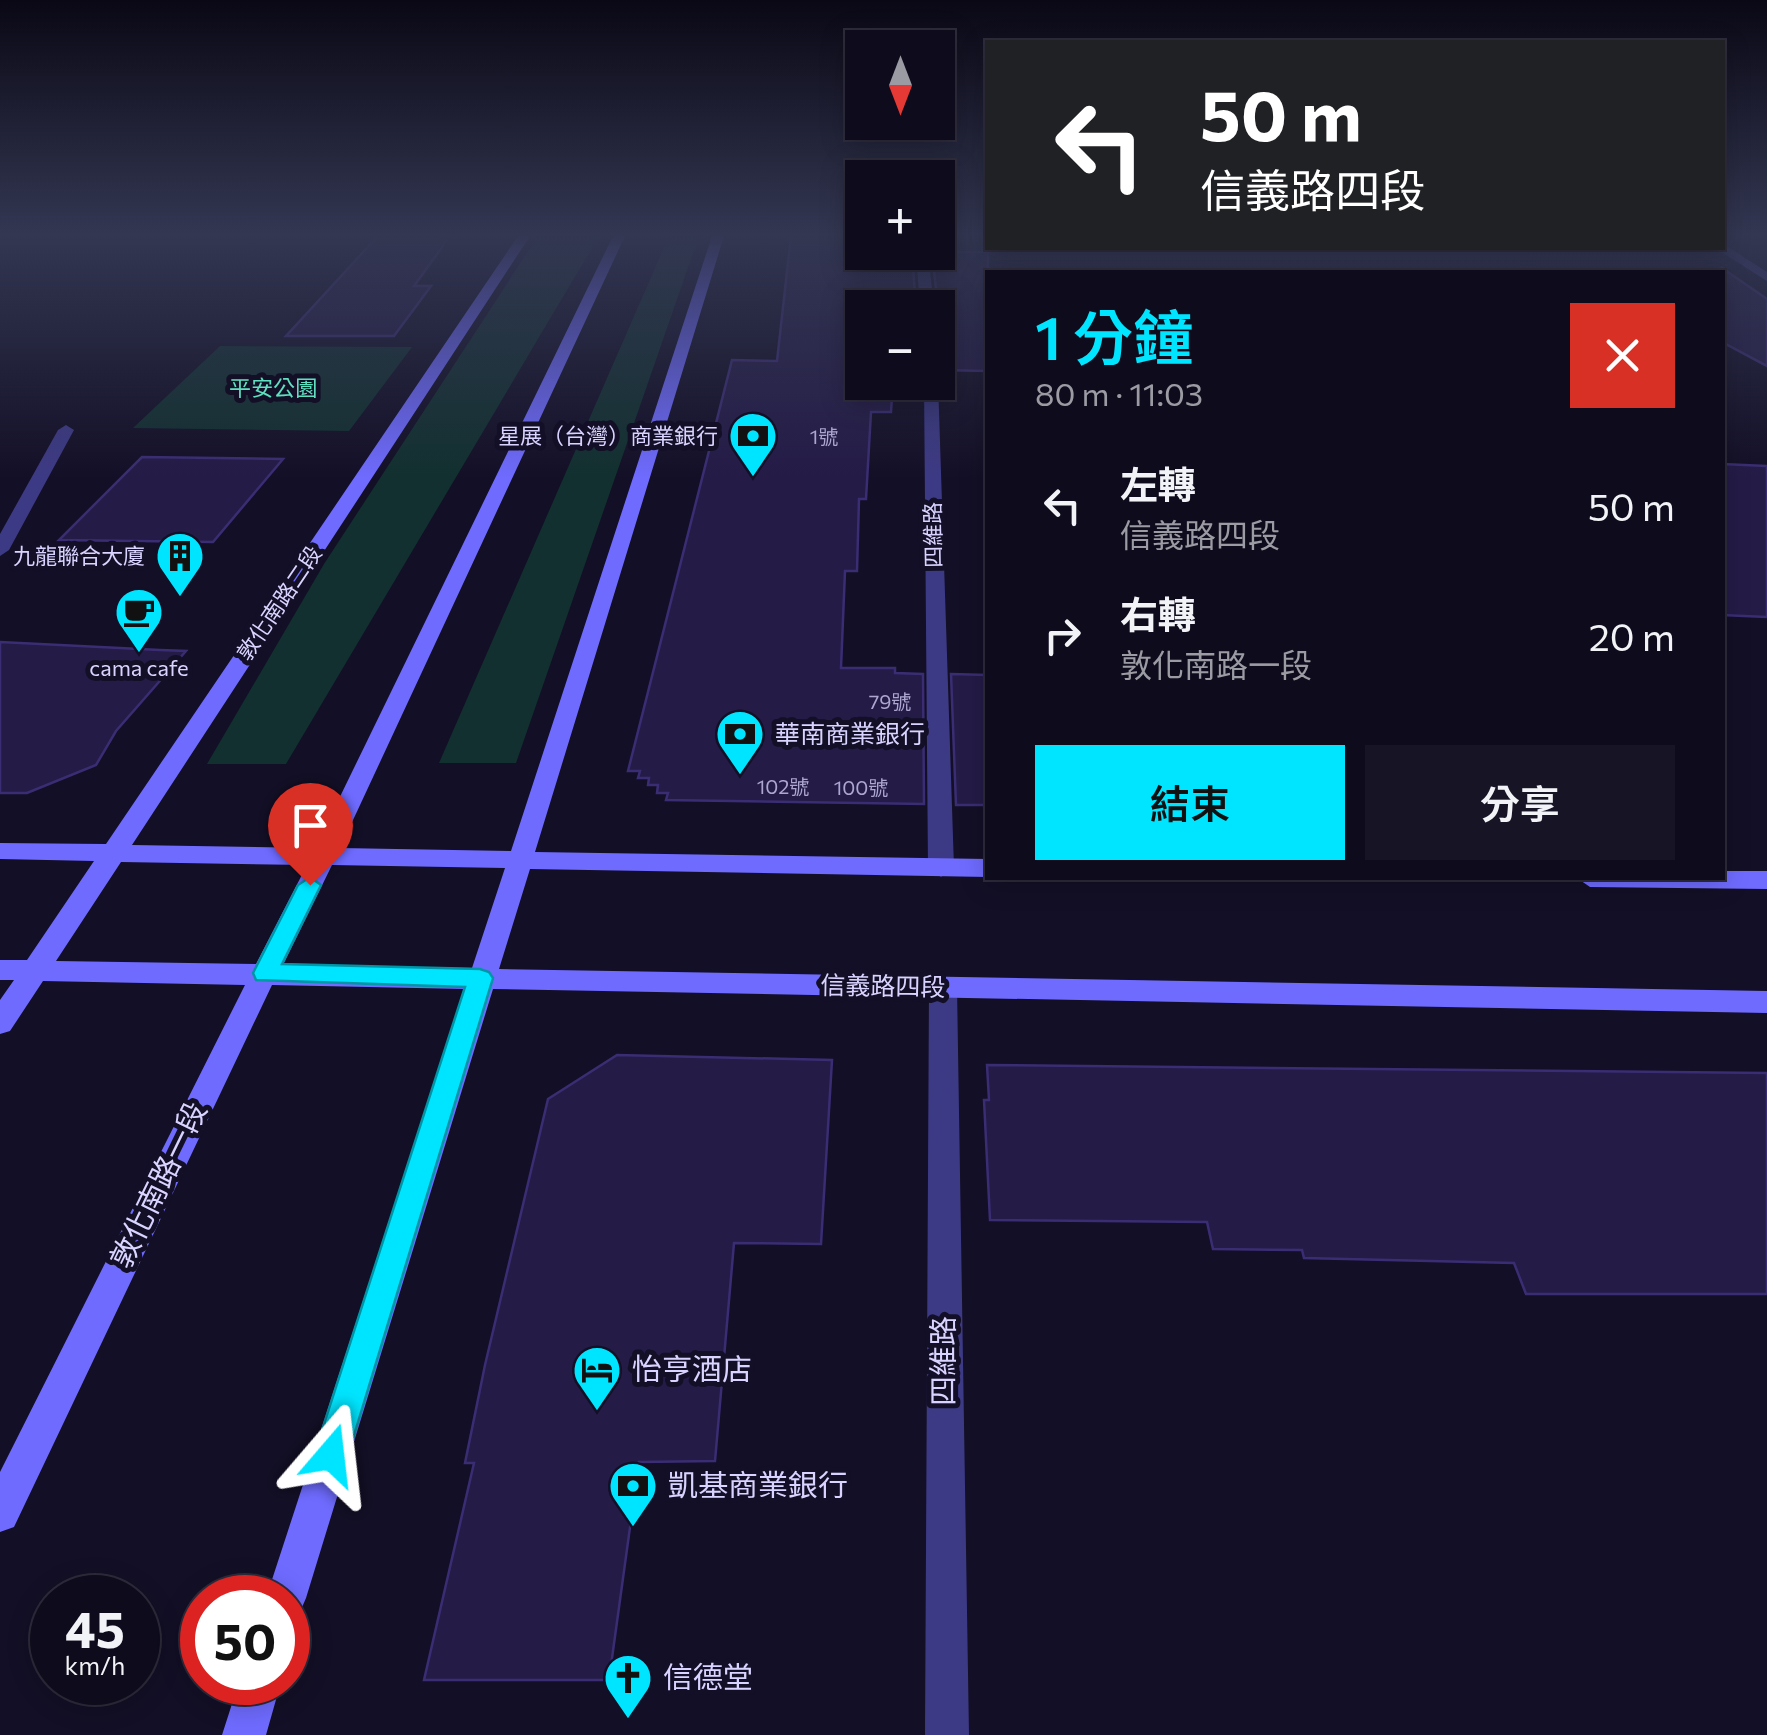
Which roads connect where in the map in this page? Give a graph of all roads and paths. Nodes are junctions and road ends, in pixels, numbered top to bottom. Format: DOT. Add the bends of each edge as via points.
graph roads {
  1 [pos="470,317"];
  2 [pos="581,317"];
  3 [pos="692,317"];
  4 [pos="930,400"];
  5 [pos="66,430"];
  6 [pos="0,550"];
  7 [pos="0,851"];
  8 [pos="111,856"];
  9 [pos="322,858"];
  10 [pos="518,862"];
  11 [pos="942,868"];
  12 [pos="985,868"];
  13 [pos="1725,880"];
  14 [pos="1767,880"];
  15 [pos="0,970"];
  16 [pos="34,971"];
  17 [pos="265,973"];
  18 [pos="480,978"];
  19 [pos="942,987"];
  20 [pos="1767,1002"];
  21 [pos="0,1024"];
  22 [pos="0,1513"];
  23 [pos="293,1575"];
  24 [pos="253,1705"];
  25 [pos="244,1735"];
  26 [pos="946,1735"];
  1 -- 8 [label="main road, 敦化南路二段"];
  2 -- 9 [label="main road"];
  3 -- 10 [label="main road"];
  4 -- 11 [label="street, 四維路"];
  5 -- 6 [label="street"];
  7 -- 8 [label="main road"];
  8 -- 9 [label="main road"];
  8 -- 16 [label="main road, 敦化南路二段"];
  9 -- 10 [label="main road"];
  9 -- 17 [label="main road, 敦化南路一段"];
  10 -- 11 [label="main road"];
  10 -- 18 [label="main road"];
  11 -- 12 [label="main road"];
  13 -- 14 [label="main road"];
  15 -- 16 [label="main road, 信義路四段"];
  16 -- 17 [label="main road, 信義路四段"];
  16 -- 21 [label="main road"];
  17 -- 18 [label="main road, 信義路四段"];
  17 -- 22 [label="main road, 敦化南路一段"];
  18 -- 19 [label="main road, 信義路四段"];
  18 -- 23 [label="main road"];
  19 -- 20 [label="main road, 信義路四段"];
  19 -- 26 [label="street, 四維路"];
  24 -- 25 [label="main road"];
}
